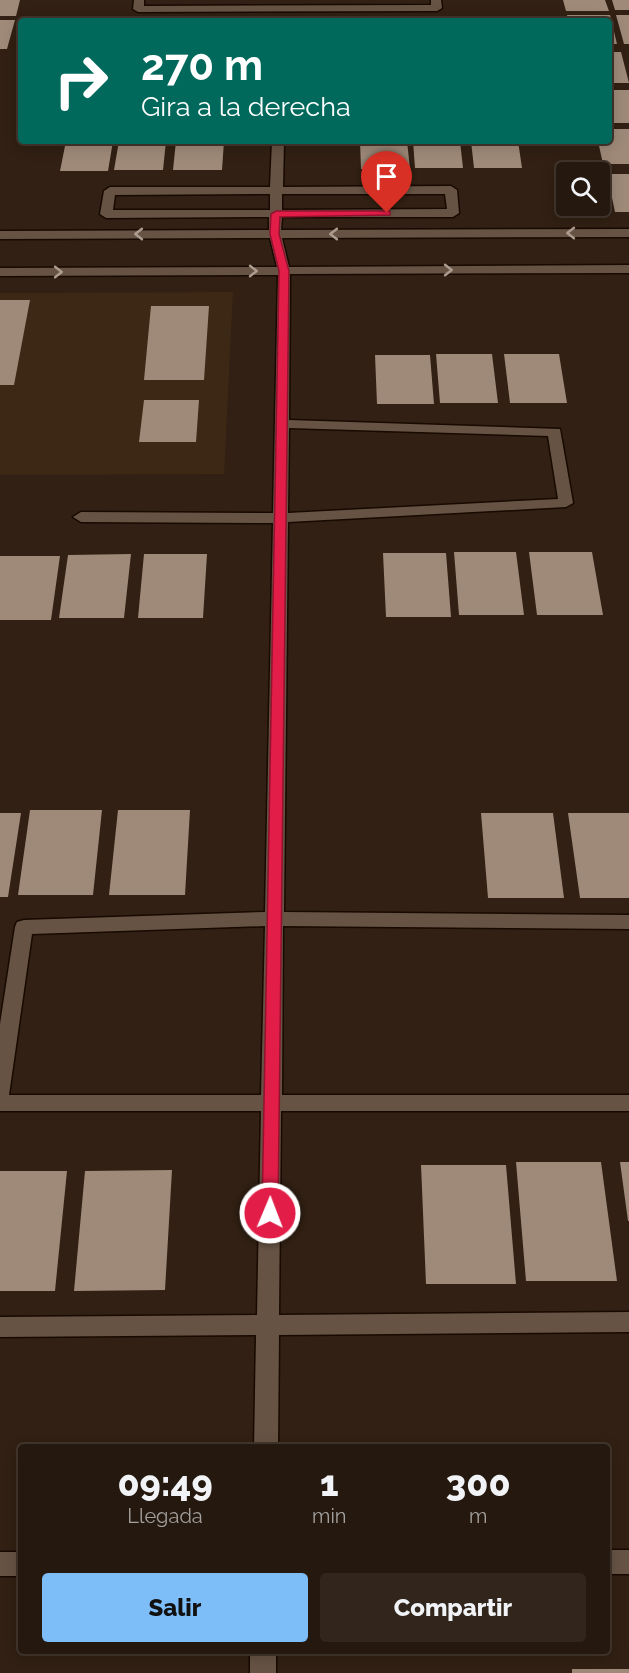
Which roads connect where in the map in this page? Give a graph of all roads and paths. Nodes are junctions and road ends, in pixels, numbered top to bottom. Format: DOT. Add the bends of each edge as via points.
graph roads {
  1 [pos="139,0"];
  2 [pos="436,0"];
  3 [pos="280,4"];
  4 [pos="278,144"];
  5 [pos="277,190"];
  6 [pos="276,214"];
  7 [pos="629,233"];
  8 [pos="275,234"];
  9 [pos="0,235"];
  10 [pos="629,269"];
  11 [pos="284,271"];
  12 [pos="0,272"];
  13 [pos="282,424"];
  14 [pos="81,517"];
  15 [pos="280,518"];
  16 [pos="274,919"];
  17 [pos="629,922"];
  18 [pos="0,1092"];
  19 [pos="272,1101"];
  20 [pos="0,1103"];
  21 [pos="629,1103"];
  22 [pos="629,1322"];
  23 [pos="268,1325"];
  24 [pos="0,1327"];
  25 [pos="266,1444"];
  26 [pos="610,1562"];
  27 [pos="629,1562"];
  28 [pos="0,1564"];
  29 [pos="18,1564"];
  30 [pos="263,1654"];
  31 [pos="263,1673"];
  1 -- 3 [label="street" via="138,9"];
  2 -- 3 [label="street" via="437,8"];
  4 -- 5 [label="street"];
  5 -- 6 [label="street"];
  5 -- 6 [label="street" via="110,191 106,214"];
  5 -- 6 [label="street" via="451,190 453,213"];
  6 -- 8 [label="street"];
  7 -- 8 [label="street, one-way"];
  8 -- 9 [label="street, one-way"];
  8 -- 11 [label="street"];
  11 -- 10 [label="street, one-way"];
  12 -- 11 [label="street, one-way"];
  11 -- 13 [label="street"];
  13 -- 15 [label="street"];
  13 -- 15 [label="street" via="555,432 566,503"];
  14 -- 15 [label="street"];
  15 -- 16 [label="street"];
  16 -- 17 [label="street"];
  16 -- 18 [label="street" via="24,927"];
  16 -- 19 [label="street"];
  19 -- 20 [label="street"];
  19 -- 21 [label="street"];
  19 -- 23 [label="street"];
  22 -- 23 [label="street"];
  23 -- 24 [label="street"];
  23 -- 25 [label="street"];
  26 -- 27 [label="street"];
  28 -- 29 [label="street"];
  30 -- 31 [label="street"];
}
